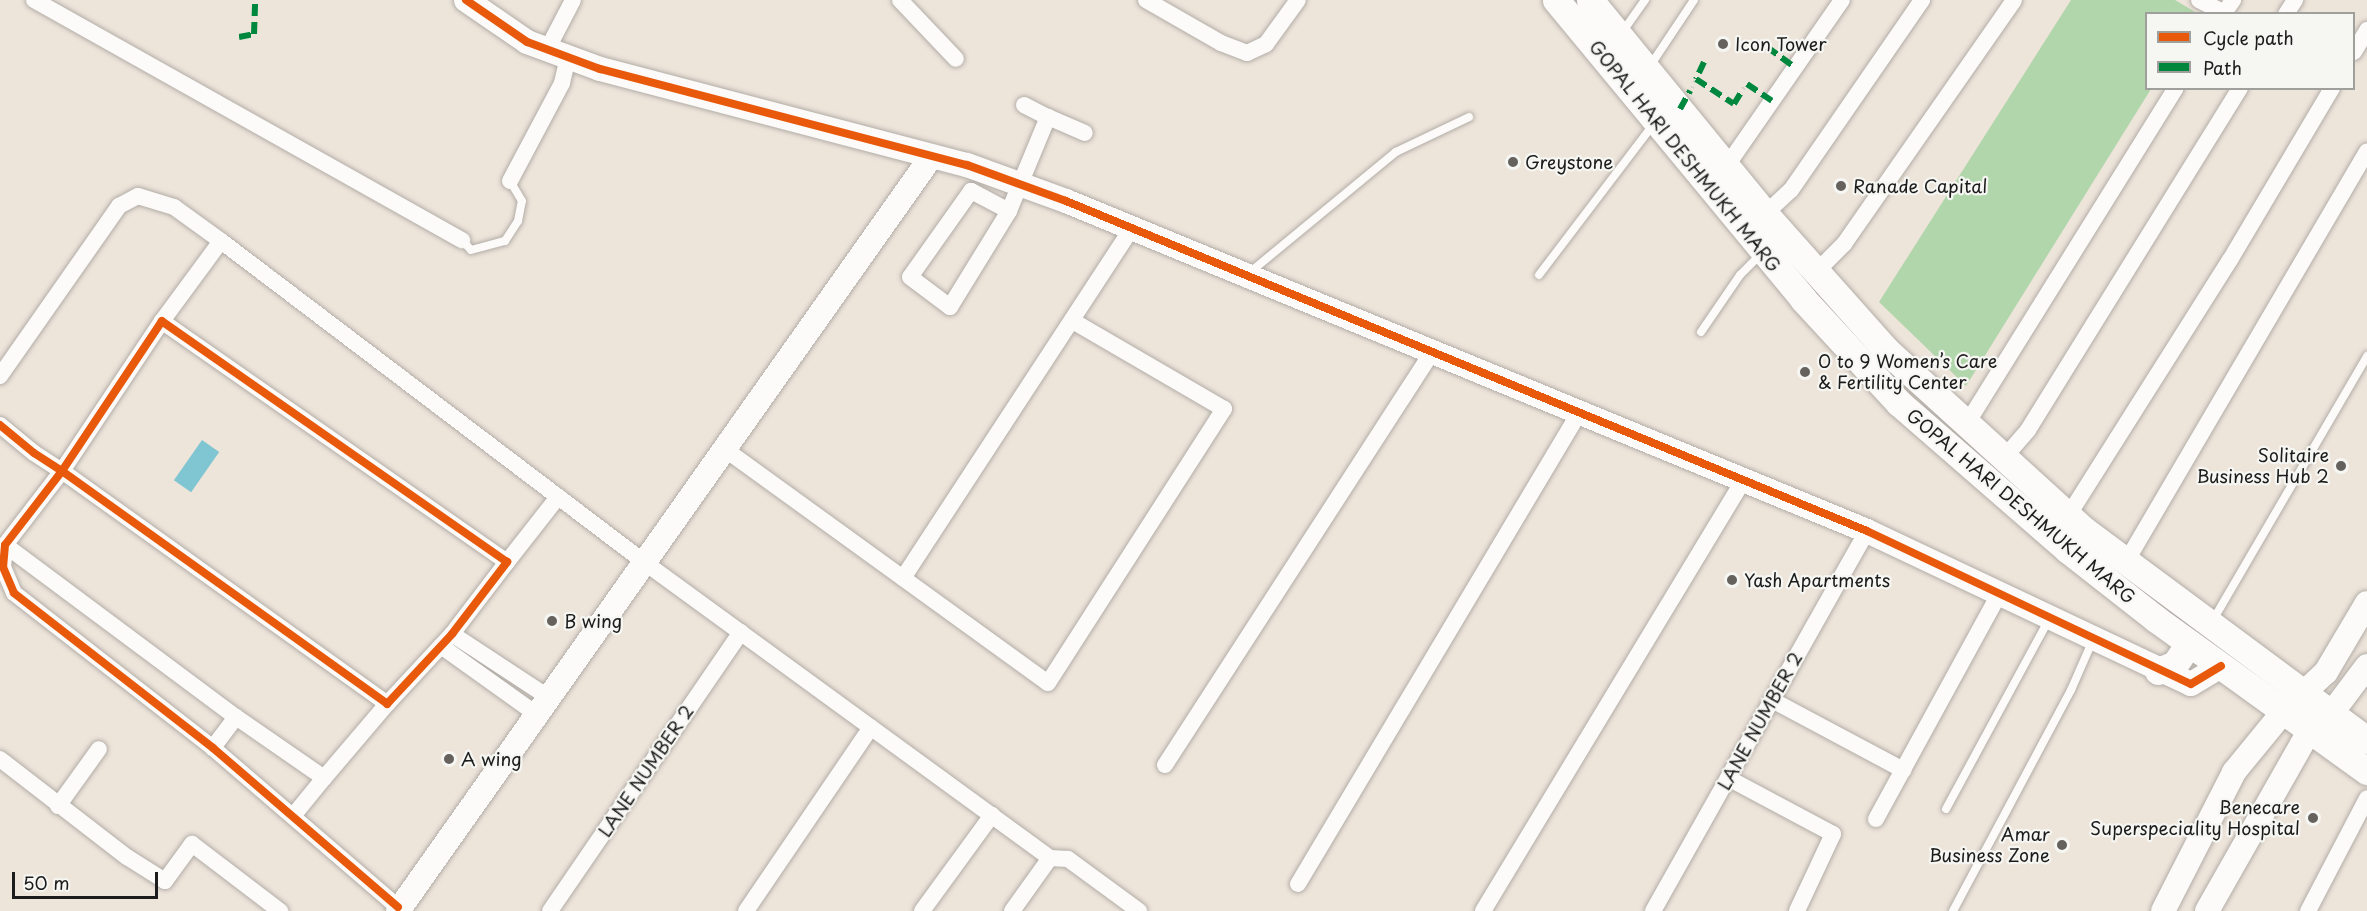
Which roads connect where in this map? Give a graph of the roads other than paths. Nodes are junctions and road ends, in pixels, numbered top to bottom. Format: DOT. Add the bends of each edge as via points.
graph roads {
  1 [pos="34,0"];
  2 [pos="466,0"];
  3 [pos="573,0"];
  4 [pos="900,0"];
  5 [pos="1146,0"];
  6 [pos="1298,0"];
  7 [pos="1556,0"];
  8 [pos="1590,0"];
  9 [pos="1645,0"];
  10 [pos="1694,0"];
  11 [pos="1922,0"];
  12 [pos="2014,0"];
  13 [pos="2199,0"];
  14 [pos="1836,2"];
  15 [pos="2226,9"];
  16 [pos="2367,30"];
  17 [pos="1612,46"];
  18 [pos="2355,50"];
  19 [pos="558,53"];
  20 [pos="956,59"];
  21 [pos="1648,69"];
  22 [pos="2175,90"];
  23 [pos="2239,90"];
  24 [pos="2331,90"];
  25 [pos="1024,105"];
  26 [pos="1048,117"];
  27 [pos="1469,117"];
  28 [pos="1655,123"];
  29 [pos="1085,133"];
  30 [pos="2367,152"];
  31 [pos="931,157"];
  32 [pos="1726,167"];
  33 [pos="510,181"];
  34 [pos="1019,184"];
  35 [pos="1009,211"];
  36 [pos="1765,214"];
  37 [pos="1132,228"];
  38 [pos="462,240"];
  39 [pos="221,241"];
  40 [pos="1763,251"];
  41 [pos="1816,272"];
  42 [pos="1246,275"];
  43 [pos="1539,275"];
  44 [pos="162,321"];
  45 [pos="1073,321"];
  46 [pos="1701,332"];
  47 [pos="1432,352"];
  48 [pos="2367,356"];
  49 [pos="0,376"];
  50 [pos="1579,413"];
  51 [pos="0,425"];
  52 [pos="1966,425"];
  53 [pos="726,450"];
  54 [pos="2003,459"];
  55 [pos="62,471"];
  56 [pos="1743,481"];
  57 [pos="558,497"];
  58 [pos="2068,516"];
  59 [pos="1867,531"];
  60 [pos="5,545"];
  61 [pos="507,562"];
  62 [pos="644,562"];
  63 [pos="2126,562"];
  64 [pos="903,578"];
  65 [pos="1999,594"];
  66 [pos="2367,603"];
  67 [pos="2049,618"];
  68 [pos="2210,626"];
  69 [pos="741,632"];
  70 [pos="2093,639"];
  71 [pos="446,640"];
  72 [pos="2189,642"];
  73 [pos="2221,666"];
  74 [pos="2367,666"];
  75 [pos="2158,671"];
  76 [pos="1772,700"];
  77 [pos="2294,703"];
  78 [pos="387,704"];
  79 [pos="542,706"];
  80 [pos="236,717"];
  81 [pos="2320,722"];
  82 [pos="871,727"];
  83 [pos="2367,740"];
  84 [pos="213,748"];
  85 [pos="99,749"];
  86 [pos="0,759"];
  87 [pos="1165,765"];
  88 [pos="1904,770"];
  89 [pos="2367,771"];
  90 [pos="324,778"];
  91 [pos="1728,778"];
  92 [pos="2367,798"];
  93 [pos="58,806"];
  94 [pos="1946,809"];
  95 [pos="992,815"];
  96 [pos="293,816"];
  97 [pos="1876,819"];
  98 [pos="1050,858"];
  99 [pos="1298,884"];
  100 [pos="398,909"];
  101 [pos="280,911"];
  102 [pos="550,911"];
  103 [pos="746,911"];
  104 [pos="922,911"];
  105 [pos="1012,911"];
  106 [pos="1139,911"];
  107 [pos="1483,911"];
  108 [pos="1653,911"];
  109 [pos="1797,911"];
  110 [pos="1953,911"];
  111 [pos="2163,911"];
  112 [pos="2207,911"];
  113 [pos="2308,911"];
  1 -- 38 [label="street"];
  2 -- 19 [label="street" via="486,17"];
  3 -- 19 [label="street"];
  4 -- 20 [label="street"];
  5 -- 6 [label="street" via="1221,43 1247,53 1266,44"];
  7 -- 17 [label="main road, GOPAL HARI DESHMUKH MARG"];
  8 -- 17 [label="main road, GOPAL HARI DESHMUKH MARG"];
  9 -- 17 [label="lane"];
  10 -- 21 [label="lane"];
  11 -- 36 [label="street" via="1791,190"];
  12 -- 41 [label="street" via="1844,244"];
  13 -- 15 [label="street"];
  14 -- 32 [label="street"];
  16 -- 18 [label="street"];
  17 -- 21 [label="main road, GOPAL HARI DESHMUKH MARG"];
  17 -- 28 [label="main road, GOPAL HARI DESHMUKH MARG"];
  19 -- 31 [label="street"];
  19 -- 33 [label="street" via="562,83"];
  21 -- 32 [label="main road, GOPAL HARI DESHMUKH MARG"];
  22 -- 52 [label="street"];
  23 -- 54 [label="street" via="2028,430"];
  24 -- 58 [label="street" via="2230,260"];
  25 -- 26 [label="street"];
  26 -- 29 [label="street"];
  26 -- 34 [label="street"];
  27 -- 42 [label="lane" via="1396,152"];
  28 -- 40 [label="main road, GOPAL HARI DESHMUKH MARG"];
  28 -- 43 [label="lane"];
  30 -- 63 [label="street"];
  31 -- 34 [label="street"];
  31 -- 53 [label="street"];
  32 -- 36 [label="main road, GOPAL HARI DESHMUKH MARG"];
  33 -- 38 [label="lane" via="522,201 518,221 505,241 471,250"];
  34 -- 35 [label="street"];
  34 -- 37 [label="street"];
  35 -- 35 [label="street" via="950,307 910,277 971,191"];
  36 -- 41 [label="main road, GOPAL HARI DESHMUKH MARG"];
  37 -- 42 [label="street"];
  37 -- 45 [label="street"];
  39 -- 44 [label="street"];
  39 -- 49 [label="street" via="174,207 138,196 119,206"];
  39 -- 57 [label="street"];
  40 -- 46 [label="lane" via="1740,275"];
  40 -- 72 [label="main road, GOPAL HARI DESHMUKH MARG" via="1899,403 2068,550"];
  41 -- 52 [label="main road, GOPAL HARI DESHMUKH MARG" via="1886,350"];
  42 -- 47 [label="street"];
  44 -- 55 [label="street"];
  44 -- 61 [label="street"];
  45 -- 64 [label="street"];
  45 -- 64 [label="street" via="1224,410 1048,683"];
  47 -- 50 [label="street"];
  47 -- 87 [label="street"];
  48 -- 68 [label="lane"];
  50 -- 56 [label="street"];
  50 -- 99 [label="street"];
  51 -- 55 [label="street"];
  52 -- 54 [label="main road, GOPAL HARI DESHMUKH MARG"];
  53 -- 62 [label="street"];
  53 -- 64 [label="street"];
  54 -- 58 [label="main road, GOPAL HARI DESHMUKH MARG"];
  55 -- 60 [label="street"];
  55 -- 78 [label="street"];
  56 -- 59 [label="street"];
  56 -- 107 [label="street"];
  57 -- 61 [label="street"];
  57 -- 62 [label="street"];
  58 -- 63 [label="main road, GOPAL HARI DESHMUKH MARG"];
  59 -- 65 [label="street"];
  59 -- 76 [label="street, LANE NUMBER 2"];
  60 -- 80 [label="street"];
  60 -- 84 [label="street" via="3,567 14,593"];
  61 -- 71 [label="street"];
  62 -- 69 [label="street"];
  62 -- 79 [label="street"];
  63 -- 68 [label="main road, GOPAL HARI DESHMUKH MARG"];
  65 -- 67 [label="street"];
  65 -- 88 [label="street"];
  66 -- 77 [label="street" via="2326,672"];
  67 -- 70 [label="street"];
  67 -- 94 [label="lane"];
  68 -- 77 [label="main road, GOPAL HARI DESHMUKH MARG"];
  69 -- 82 [label="street"];
  69 -- 102 [label="street, LANE NUMBER 2"];
  70 -- 75 [label="street"];
  70 -- 110 [label="lane" via="2071,690"];
  71 -- 78 [label="street"];
  71 -- 79 [label="street"];
  72 -- 73 [label="main road, GOPAL HARI DESHMUKH MARG"];
  72 -- 75 [label="main road" via="2175,664"];
  73 -- 75 [label="street" via="2191,684"];
  73 -- 77 [label="main road, GOPAL HARI DESHMUKH MARG"];
  74 -- 81 [label="street"];
  76 -- 88 [label="street"];
  76 -- 91 [label="street, LANE NUMBER 2"];
  77 -- 81 [label="main road, GOPAL HARI DESHMUKH MARG"];
  77 -- 111 [label="street" via="2234,772"];
  78 -- 90 [label="street"];
  79 -- 100 [label="street"];
  80 -- 84 [label="street"];
  80 -- 90 [label="street"];
  81 -- 83 [label="main road, GOPAL HARI DESHMUKH MARG"];
  81 -- 89 [label="main road, GOPAL HARI DESHMUKH MARG"];
  81 -- 112 [label="street"];
  82 -- 95 [label="street"];
  82 -- 103 [label="street"];
  84 -- 96 [label="street"];
  85 -- 93 [label="street"];
  86 -- 93 [label="street"];
  88 -- 97 [label="street"];
  90 -- 96 [label="street"];
  91 -- 108 [label="street, LANE NUMBER 2"];
  91 -- 109 [label="street" via="1833,834"];
  92 -- 113 [label="street"];
  93 -- 101 [label="street" via="165,881 192,844"];
  95 -- 98 [label="street"];
  95 -- 104 [label="street"];
  96 -- 100 [label="street"];
  98 -- 105 [label="street"];
  98 -- 106 [label="street" via="1068,859"];
}
